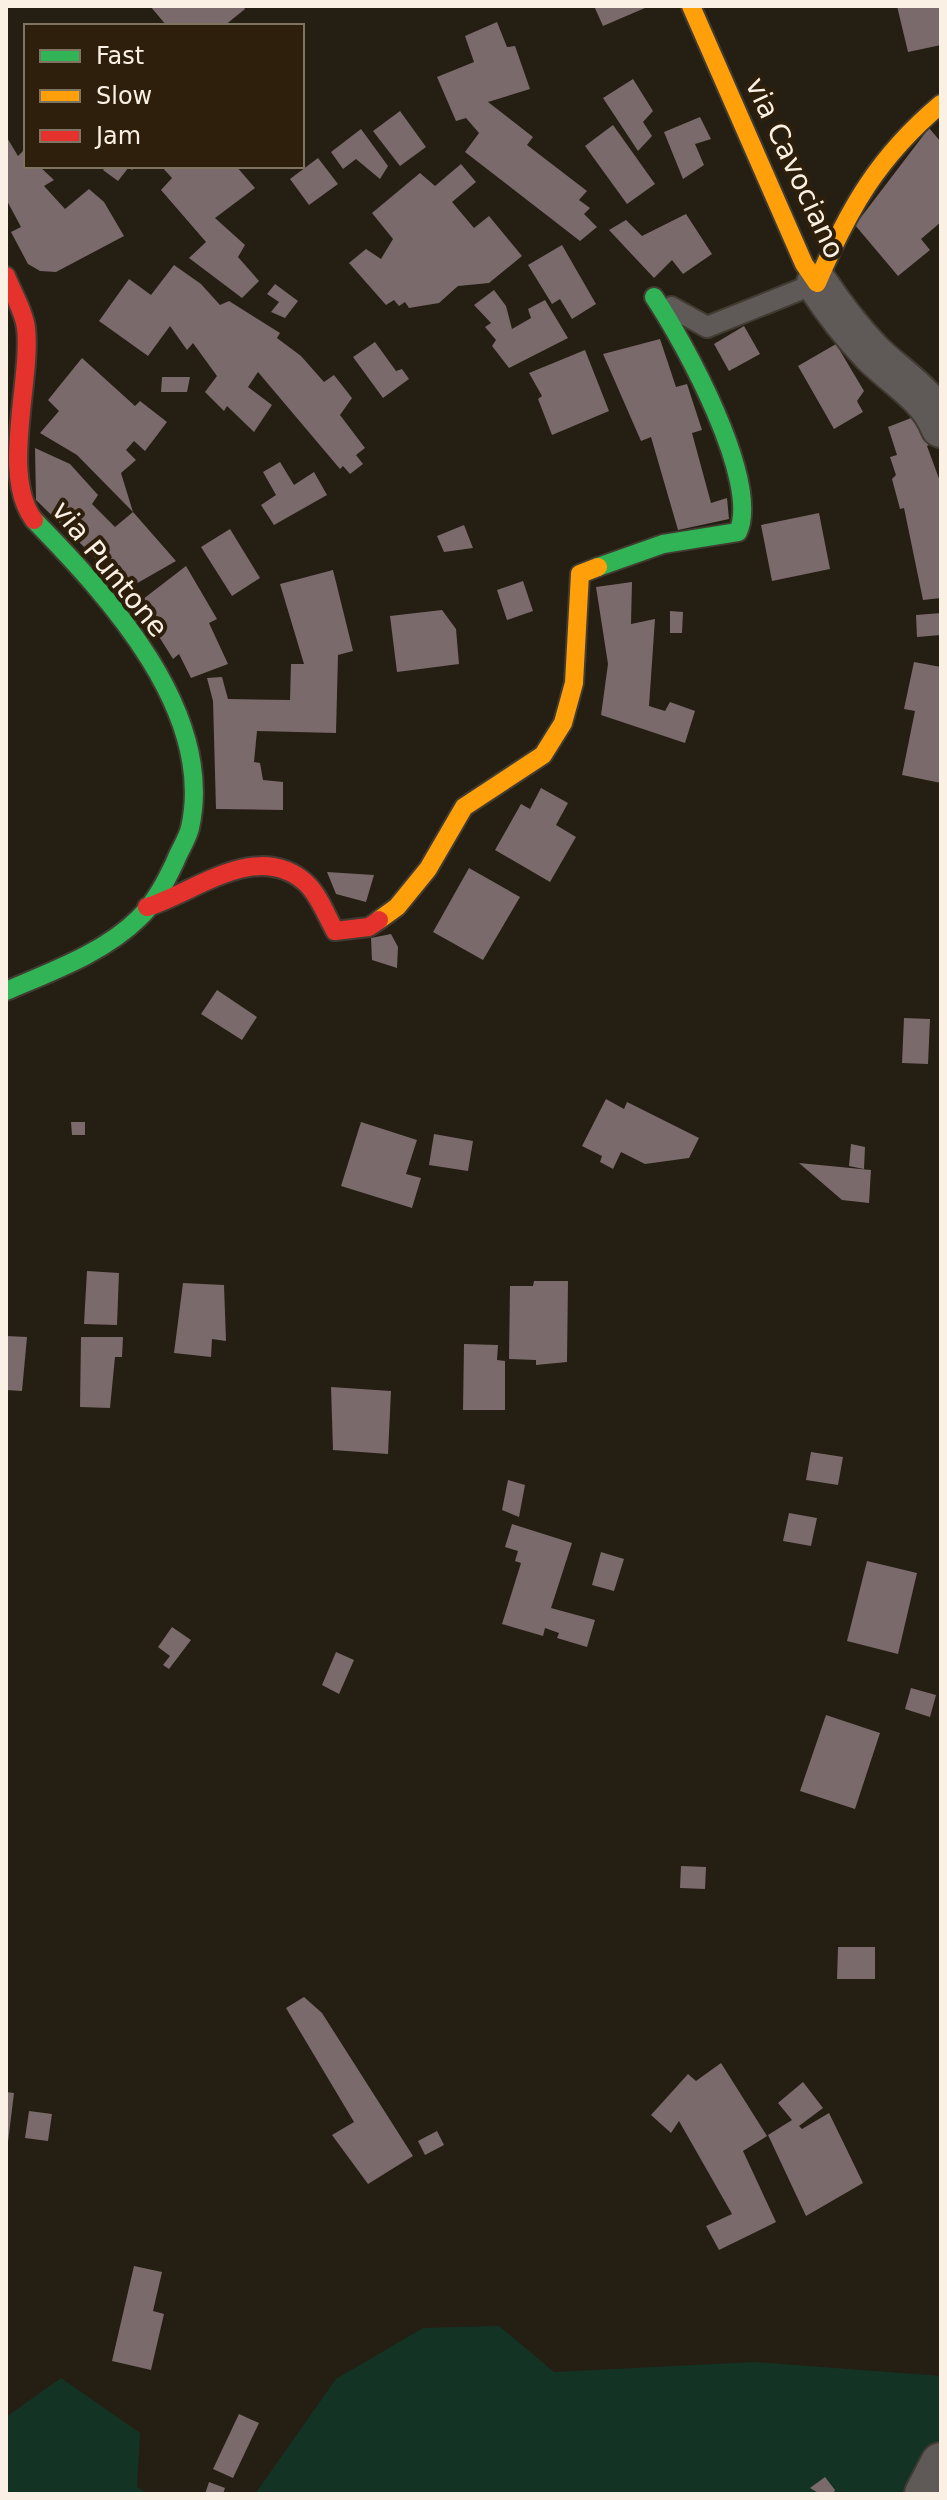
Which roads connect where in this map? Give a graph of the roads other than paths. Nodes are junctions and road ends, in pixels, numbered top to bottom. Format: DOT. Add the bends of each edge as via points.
graph roads {
  1 [pos="691,6"];
  2 [pos="941,104"];
  3 [pos="6,276"];
  4 [pos="817,283"];
  5 [pos="654,297"];
  6 [pos="941,427"];
  7 [pos="147,907"];
  8 [pos="6,991"];
  9 [pos="941,2463"];
  10 [pos="925,2494"];
  1 -- 4 [label="street, via Cavociano"];
  2 -- 4 [label="street, via Cavociano" via="896,141 850,205"];
  3 -- 7 [label="street, via Puntone" via="26,327 15,440 26,511 129,627 188,737 196,796 185,842 181,857"];
  4 -- 5 [label="lane" via="707,327"];
  4 -- 6 [label="street" via="842,321 909,385"];
  5 -- 7 [label="street" via="686,344 722,422 745,517 738,532 663,544 580,574 574,683 563,723 543,755 464,807 428,869 397,907 369,927 335,931 305,881 279,870 232,871"];
  7 -- 8 [label="street, via Puntone" via="138,921 63,967"];
  9 -- 10 [label="street"];
}
